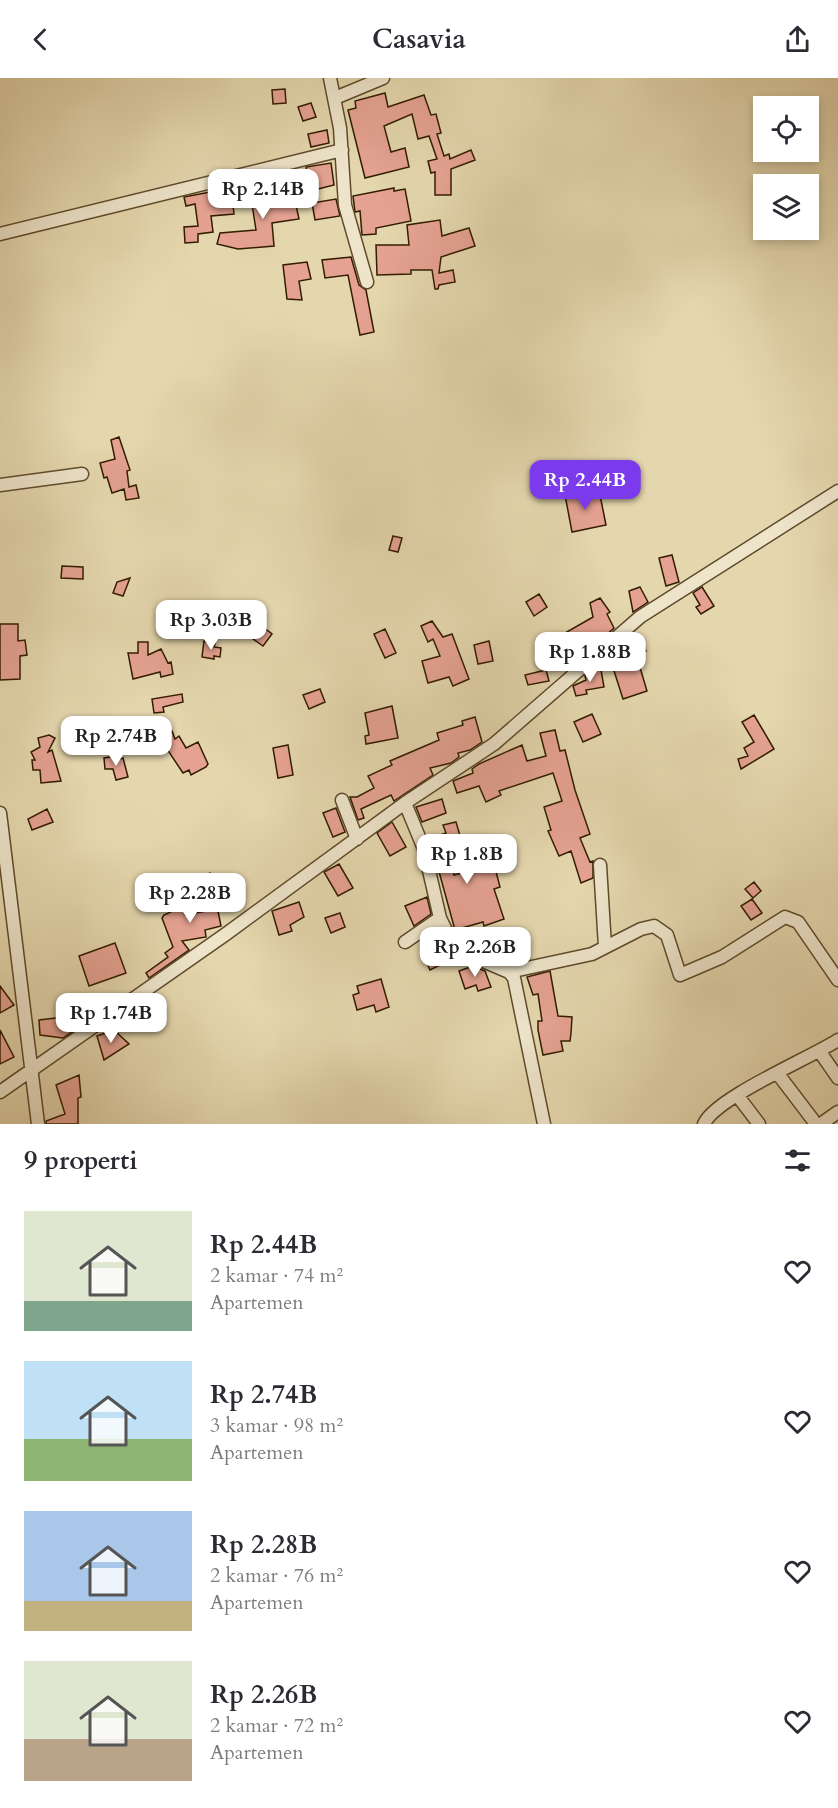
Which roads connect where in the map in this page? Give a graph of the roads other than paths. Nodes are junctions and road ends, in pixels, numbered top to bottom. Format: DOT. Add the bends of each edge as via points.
graph roads {
  1 [pos="330,78"];
  2 [pos="383,78"];
  3 [pos="335,98"];
  4 [pos="342,150"];
  5 [pos="0,234"];
  6 [pos="367,282"];
  7 [pos="82,474"];
  8 [pos="0,485"];
  9 [pos="838,491"];
  10 [pos="342,800"];
  11 [pos="405,803"];
  12 [pos="0,813"];
  13 [pos="357,839"];
  14 [pos="600,865"];
  15 [pos="440,918"];
  16 [pos="405,942"];
  17 [pos="605,947"];
  18 [pos="509,972"];
  19 [pos="838,980"];
  20 [pos="838,1040"];
  21 [pos="820,1052"];
  22 [pos="31,1069"];
  23 [pos="778,1074"];
  24 [pos="838,1078"];
  25 [pos="0,1092"];
  26 [pos="737,1095"];
  27 [pos="838,1112"];
  28 [pos="817,1122"];
  29 [pos="38,1124"];
  30 [pos="544,1124"];
  31 [pos="704,1124"];
  32 [pos="759,1124"];
  1 -- 3 [label="street"];
  2 -- 3 [label="street"];
  3 -- 4 [label="street"];
  4 -- 5 [label="street"];
  4 -- 6 [label="street" via="345,205"];
  7 -- 8 [label="street"];
  9 -- 11 [label="street" via="640,617 513,729"];
  10 -- 13 [label="street"];
  11 -- 13 [label="street"];
  11 -- 15 [label="street" via="424,849"];
  12 -- 22 [label="street"];
  13 -- 22 [label="street"];
  14 -- 17 [label="street"];
  15 -- 16 [label="street"];
  15 -- 18 [label="street" via="455,949"];
  17 -- 18 [label="street" via="578,958"];
  17 -- 19 [label="street" via="641,929 659,927 667,934 680,975 722,957 779,919 790,918 798,922"];
  18 -- 30 [label="street" via="514,978"];
  20 -- 21 [label="street"];
  21 -- 23 [label="street"];
  21 -- 24 [label="street"];
  22 -- 25 [label="street"];
  22 -- 29 [label="street"];
  23 -- 26 [label="street"];
  23 -- 28 [label="street"];
  26 -- 31 [label="street" via="706,1118"];
  26 -- 32 [label="street"];
  27 -- 28 [label="street"];
}
